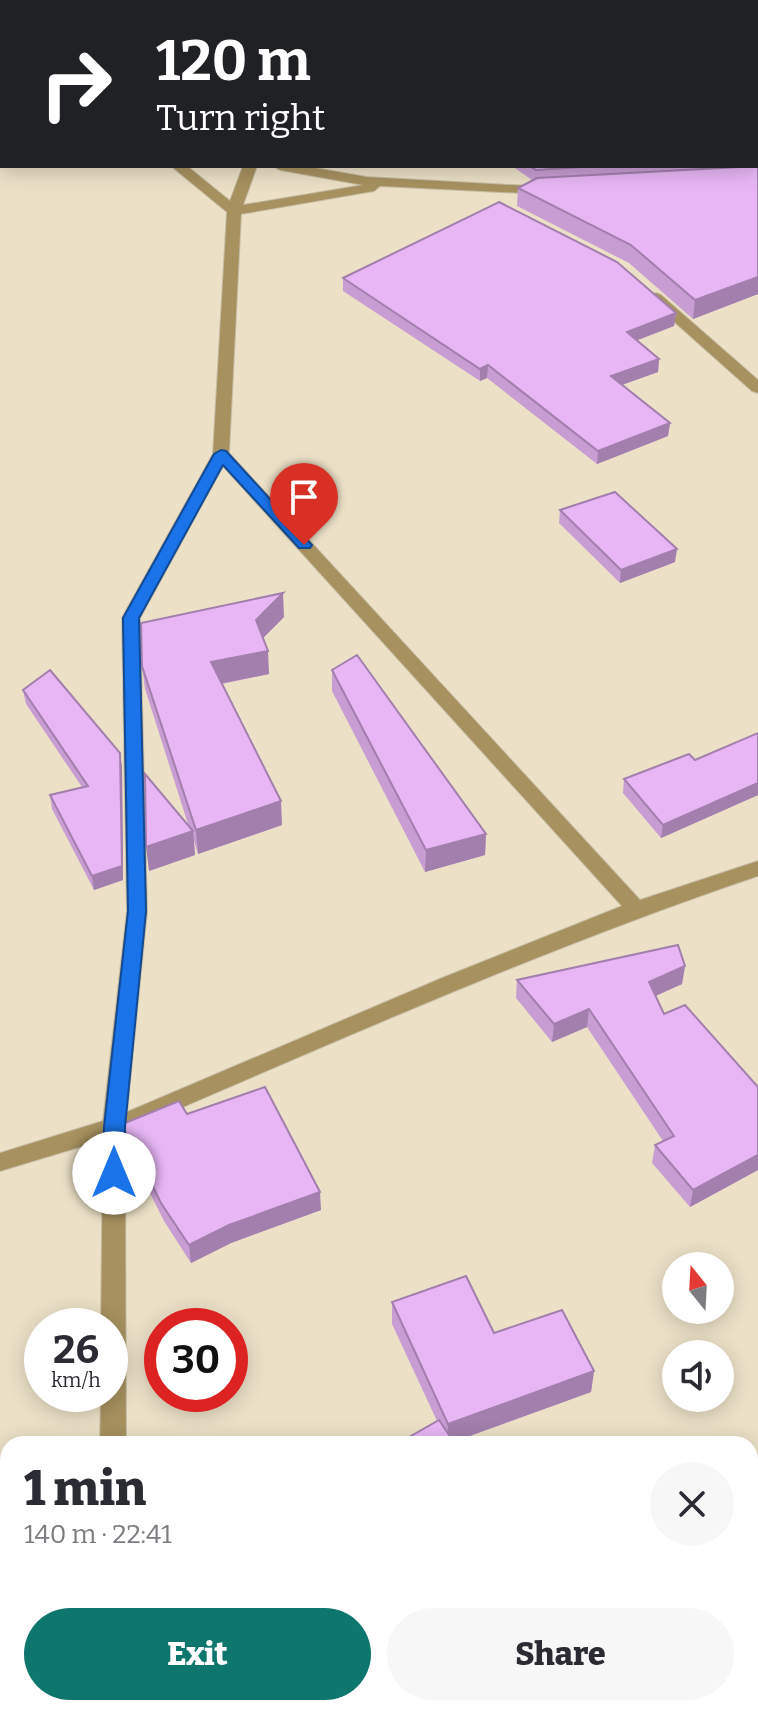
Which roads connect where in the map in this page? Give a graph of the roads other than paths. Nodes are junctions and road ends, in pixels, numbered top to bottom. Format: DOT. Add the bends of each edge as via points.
graph roads {
  1 [pos="180,168"];
  2 [pos="249,168"];
  3 [pos="293,168"];
  4 [pos="394,183"];
  5 [pos="465,188"];
  6 [pos="565,189"];
  7 [pos="491,202"];
  8 [pos="234,211"];
  9 [pos="646,289"];
  10 [pos="758,388"];
  11 [pos="221,454"];
  12 [pos="758,868"];
  13 [pos="636,909"];
  14 [pos="114,1127"];
  15 [pos="0,1162"];
  16 [pos="113,1436"];
  1 -- 8 [label="street"];
  2 -- 8 [label="street"];
  3 -- 4 [label="street"];
  4 -- 5 [label="street"];
  4 -- 8 [label="street"];
  5 -- 6 [label="street"];
  5 -- 7 [label="street"];
  8 -- 11 [label="street"];
  9 -- 10 [label="street"];
  11 -- 13 [label="street"];
  11 -- 14 [label="street" via="131,618 137,911"];
  12 -- 13 [label="street"];
  13 -- 14 [label="street"];
  14 -- 15 [label="street"];
  14 -- 16 [label="street"];
}
